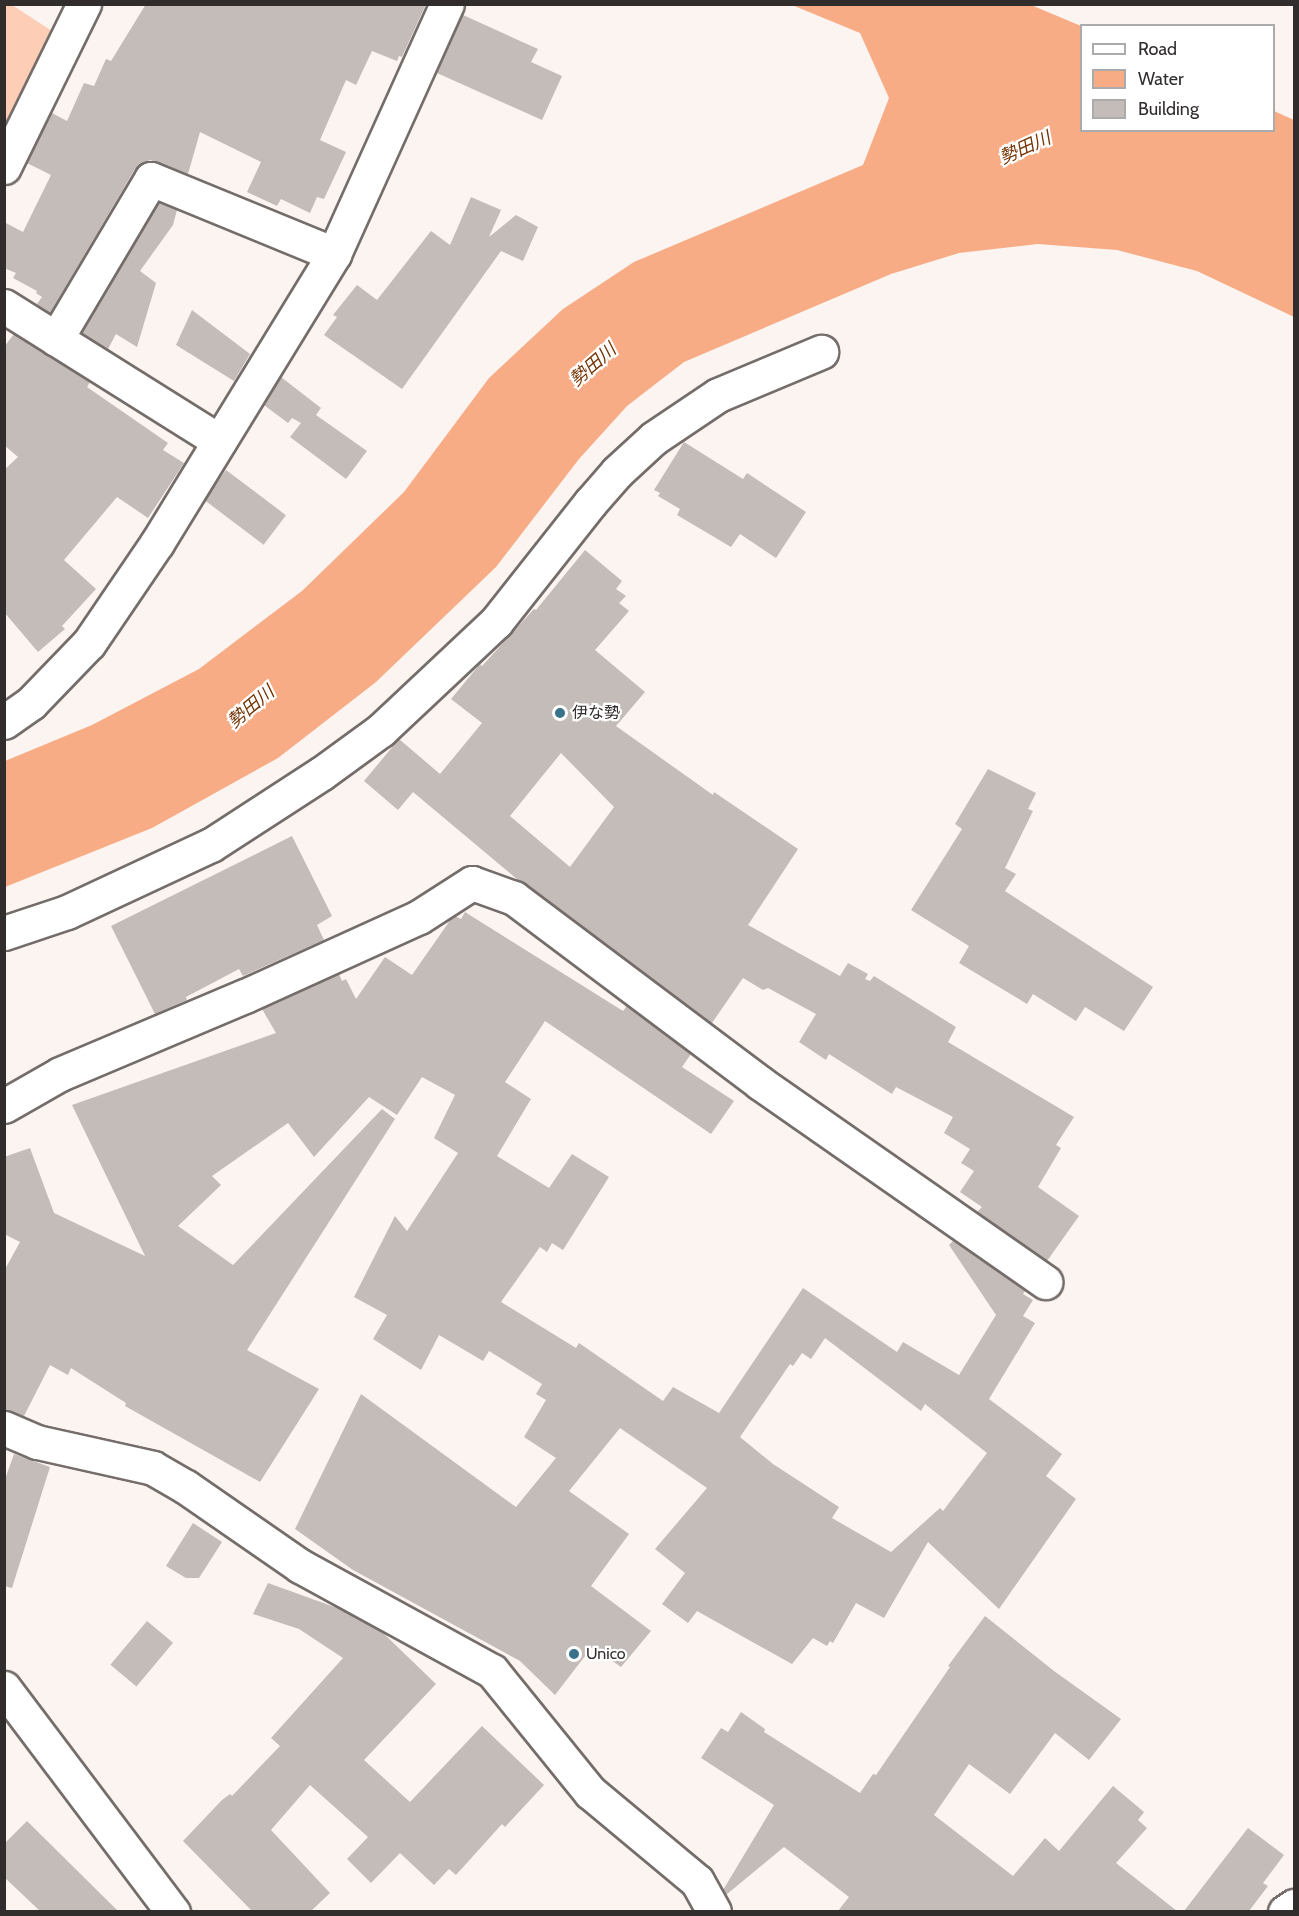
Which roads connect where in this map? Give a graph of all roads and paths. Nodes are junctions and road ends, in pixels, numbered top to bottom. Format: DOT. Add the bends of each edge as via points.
graph roads {
  1 [pos="84,4"];
  2 [pos="447,4"];
  3 [pos="4,167"];
  4 [pos="334,254"];
  5 [pos="4,306"];
  6 [pos="56,339"];
  7 [pos="821,352"];
  8 [pos="219,441"];
  9 [pos="4,722"];
  10 [pos="4,933"];
  11 [pos="4,1106"];
  12 [pos="1045,1282"];
  13 [pos="4,1428"];
  14 [pos="4,1688"];
  15 [pos="1294,1906"];
  16 [pos="173,1911"];
  17 [pos="714,1911"];
  18 [pos="1285,1911"];
  1 -- 3 [label="street"];
  2 -- 4 [label="street"];
  4 -- 6 [label="street" via="151,179"];
  4 -- 8 [label="street"];
  5 -- 6 [label="street"];
  6 -- 8 [label="street"];
  7 -- 10 [label="street" via="718,395 654,438 590,503 496,622 381,730 322,773 211,845 67,912"];
  8 -- 9 [label="street" via="157,543 89,643 31,703"];
  11 -- 12 [label="street" via="60,1074 419,917 472,883 514,898 760,1083"];
  13 -- 17 [label="street" via="37,1442 153,1468 300,1566 492,1671 590,1792 697,1881"];
  14 -- 16 [label="street"];
  15 -- 18 [label="street"];
}
